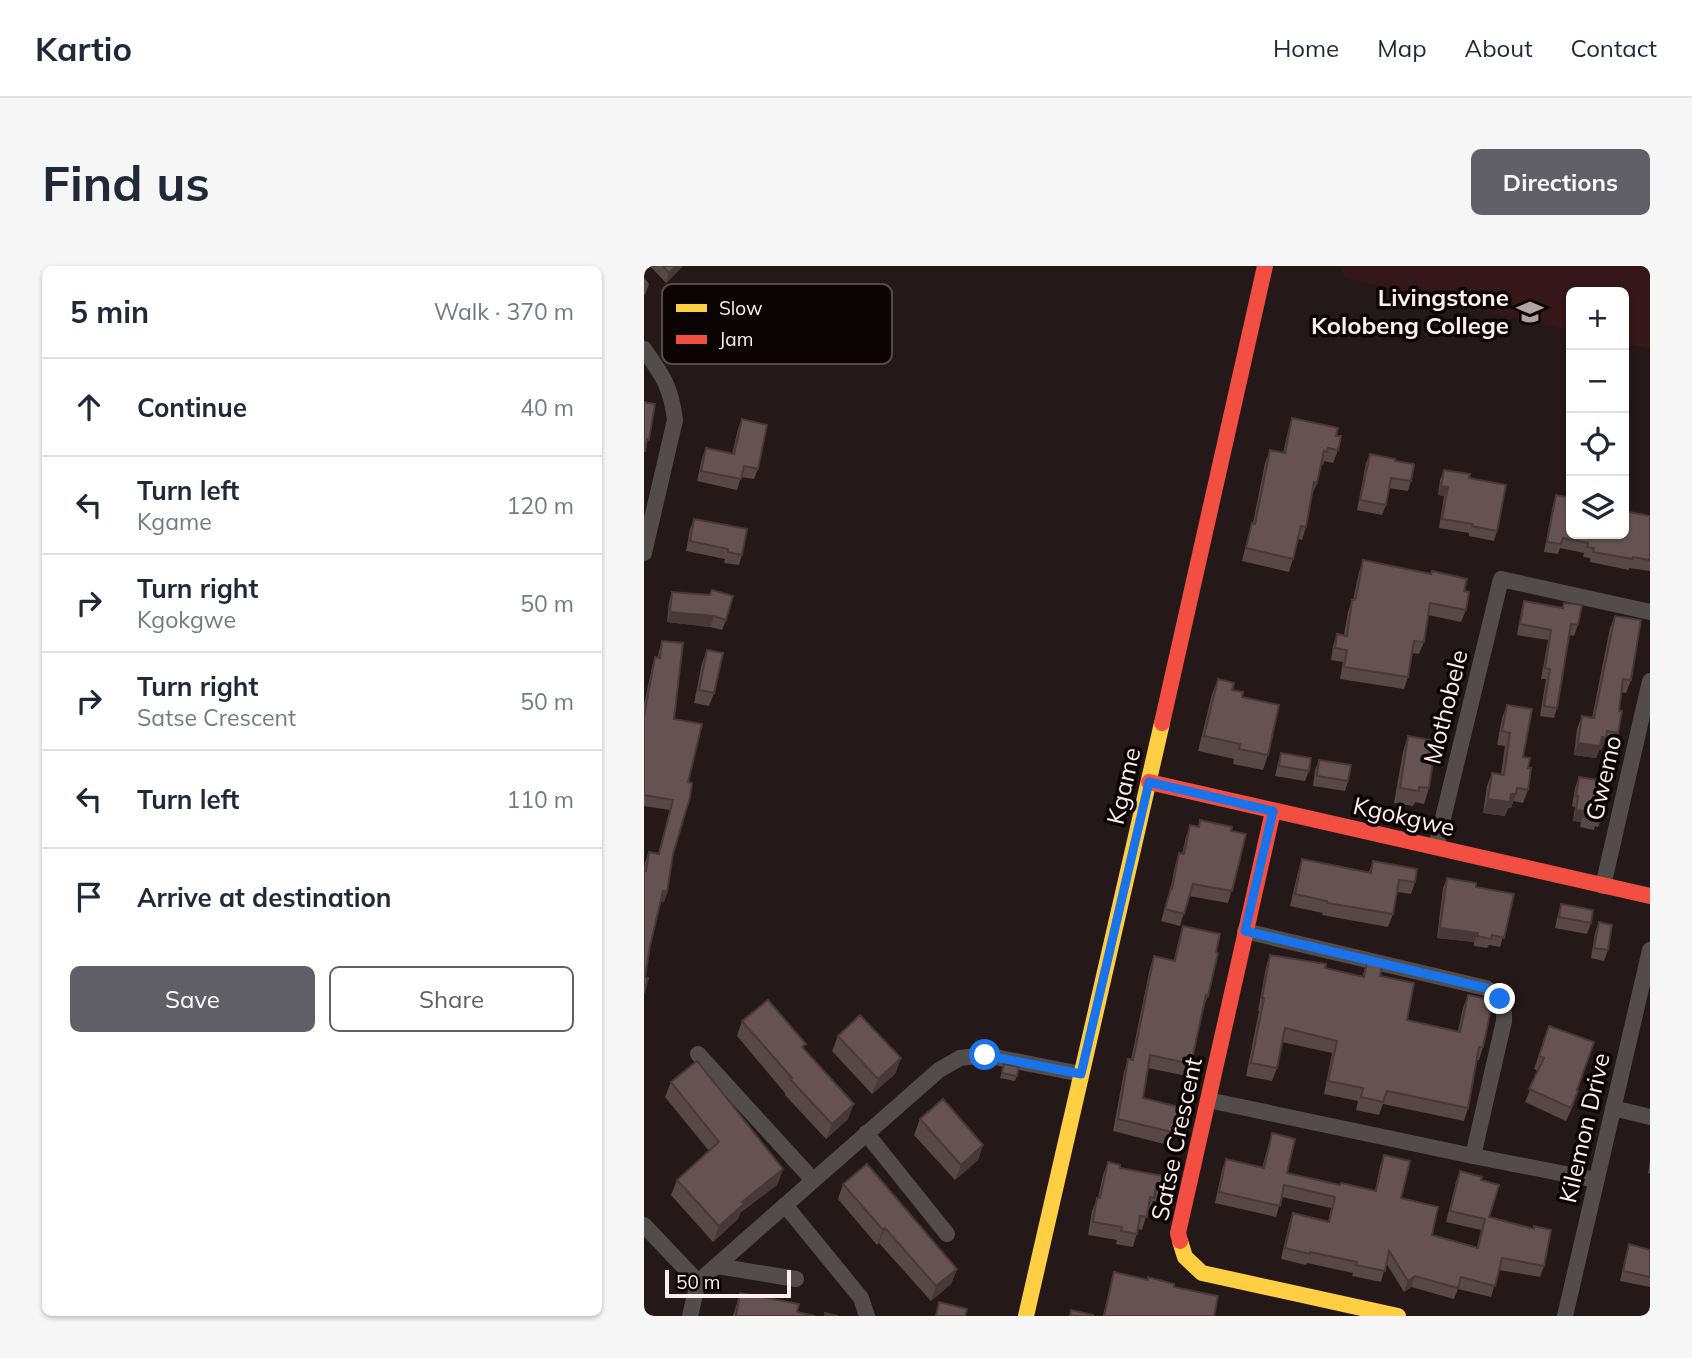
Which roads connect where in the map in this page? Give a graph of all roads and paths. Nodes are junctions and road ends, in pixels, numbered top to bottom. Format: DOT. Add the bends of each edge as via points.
graph roads {
  1 [pos="1265,266"];
  2 [pos="644,349"];
  3 [pos="651,495"];
  4 [pos="644,553"];
  5 [pos="1650,612"];
  6 [pos="1650,681"];
  7 [pos="1149,782"];
  8 [pos="1273,811"];
  9 [pos="1436,847"];
  10 [pos="1603,886"];
  11 [pos="1650,896"];
  12 [pos="1245,931"];
  13 [pos="1650,950"];
  14 [pos="698,1054"];
  15 [pos="1081,1074"];
  16 [pos="1208,1100"];
  17 [pos="1613,1108"];
  18 [pos="1650,1117"];
  19 [pos="866,1133"];
  20 [pos="1473,1156"];
  21 [pos="813,1180"];
  22 [pos="1596,1180"];
  23 [pos="785,1205"];
  24 [pos="644,1224"];
  25 [pos="947,1234"];
  26 [pos="717,1266"];
  27 [pos="796,1279"];
  28 [pos="698,1282"];
  29 [pos="690,1316"];
  30 [pos="867,1316"];
  31 [pos="1026,1316"];
  32 [pos="1398,1316"];
  33 [pos="1565,1316"];
  1 -- 7 [label="street, Kgame"];
  2 -- 3 [label="street" via="665,379 675,420"];
  3 -- 4 [label="street"];
  5 -- 9 [label="street, Mothobele" via="1501,579"];
  6 -- 10 [label="street, Gwemo"];
  7 -- 8 [label="street, Kgokgwe"];
  7 -- 15 [label="street, Kgame"];
  8 -- 9 [label="street, Kgokgwe"];
  8 -- 12 [label="street, Satse Crescent"];
  9 -- 10 [label="street, Kgokgwe"];
  10 -- 11 [label="street, Kgokgwe"];
  12 -- 16 [label="street, Satse Crescent"];
  12 -- 20 [label="street" via="1494,993 1500,999 1504,1021"];
  13 -- 17 [label="street, Kilemon Drive"];
  14 -- 21 [label="street"];
  15 -- 19 [label="street" via="985,1055 960,1058 939,1070"];
  15 -- 31 [label="street, Kgame"];
  16 -- 20 [label="street"];
  16 -- 32 [label="street, Satse Crescent" via="1178,1233 1185,1257 1202,1273"];
  17 -- 18 [label="street"];
  17 -- 22 [label="street, Kilemon Drive"];
  19 -- 21 [label="street"];
  19 -- 25 [label="street"];
  20 -- 22 [label="street"];
  21 -- 23 [label="street"];
  22 -- 33 [label="street, Kilemon Drive"];
  23 -- 26 [label="street"];
  23 -- 30 [label="street" via="861,1298"];
  24 -- 28 [label="street"];
  26 -- 27 [label="street"];
  26 -- 28 [label="street"];
  28 -- 29 [label="street"];
}
